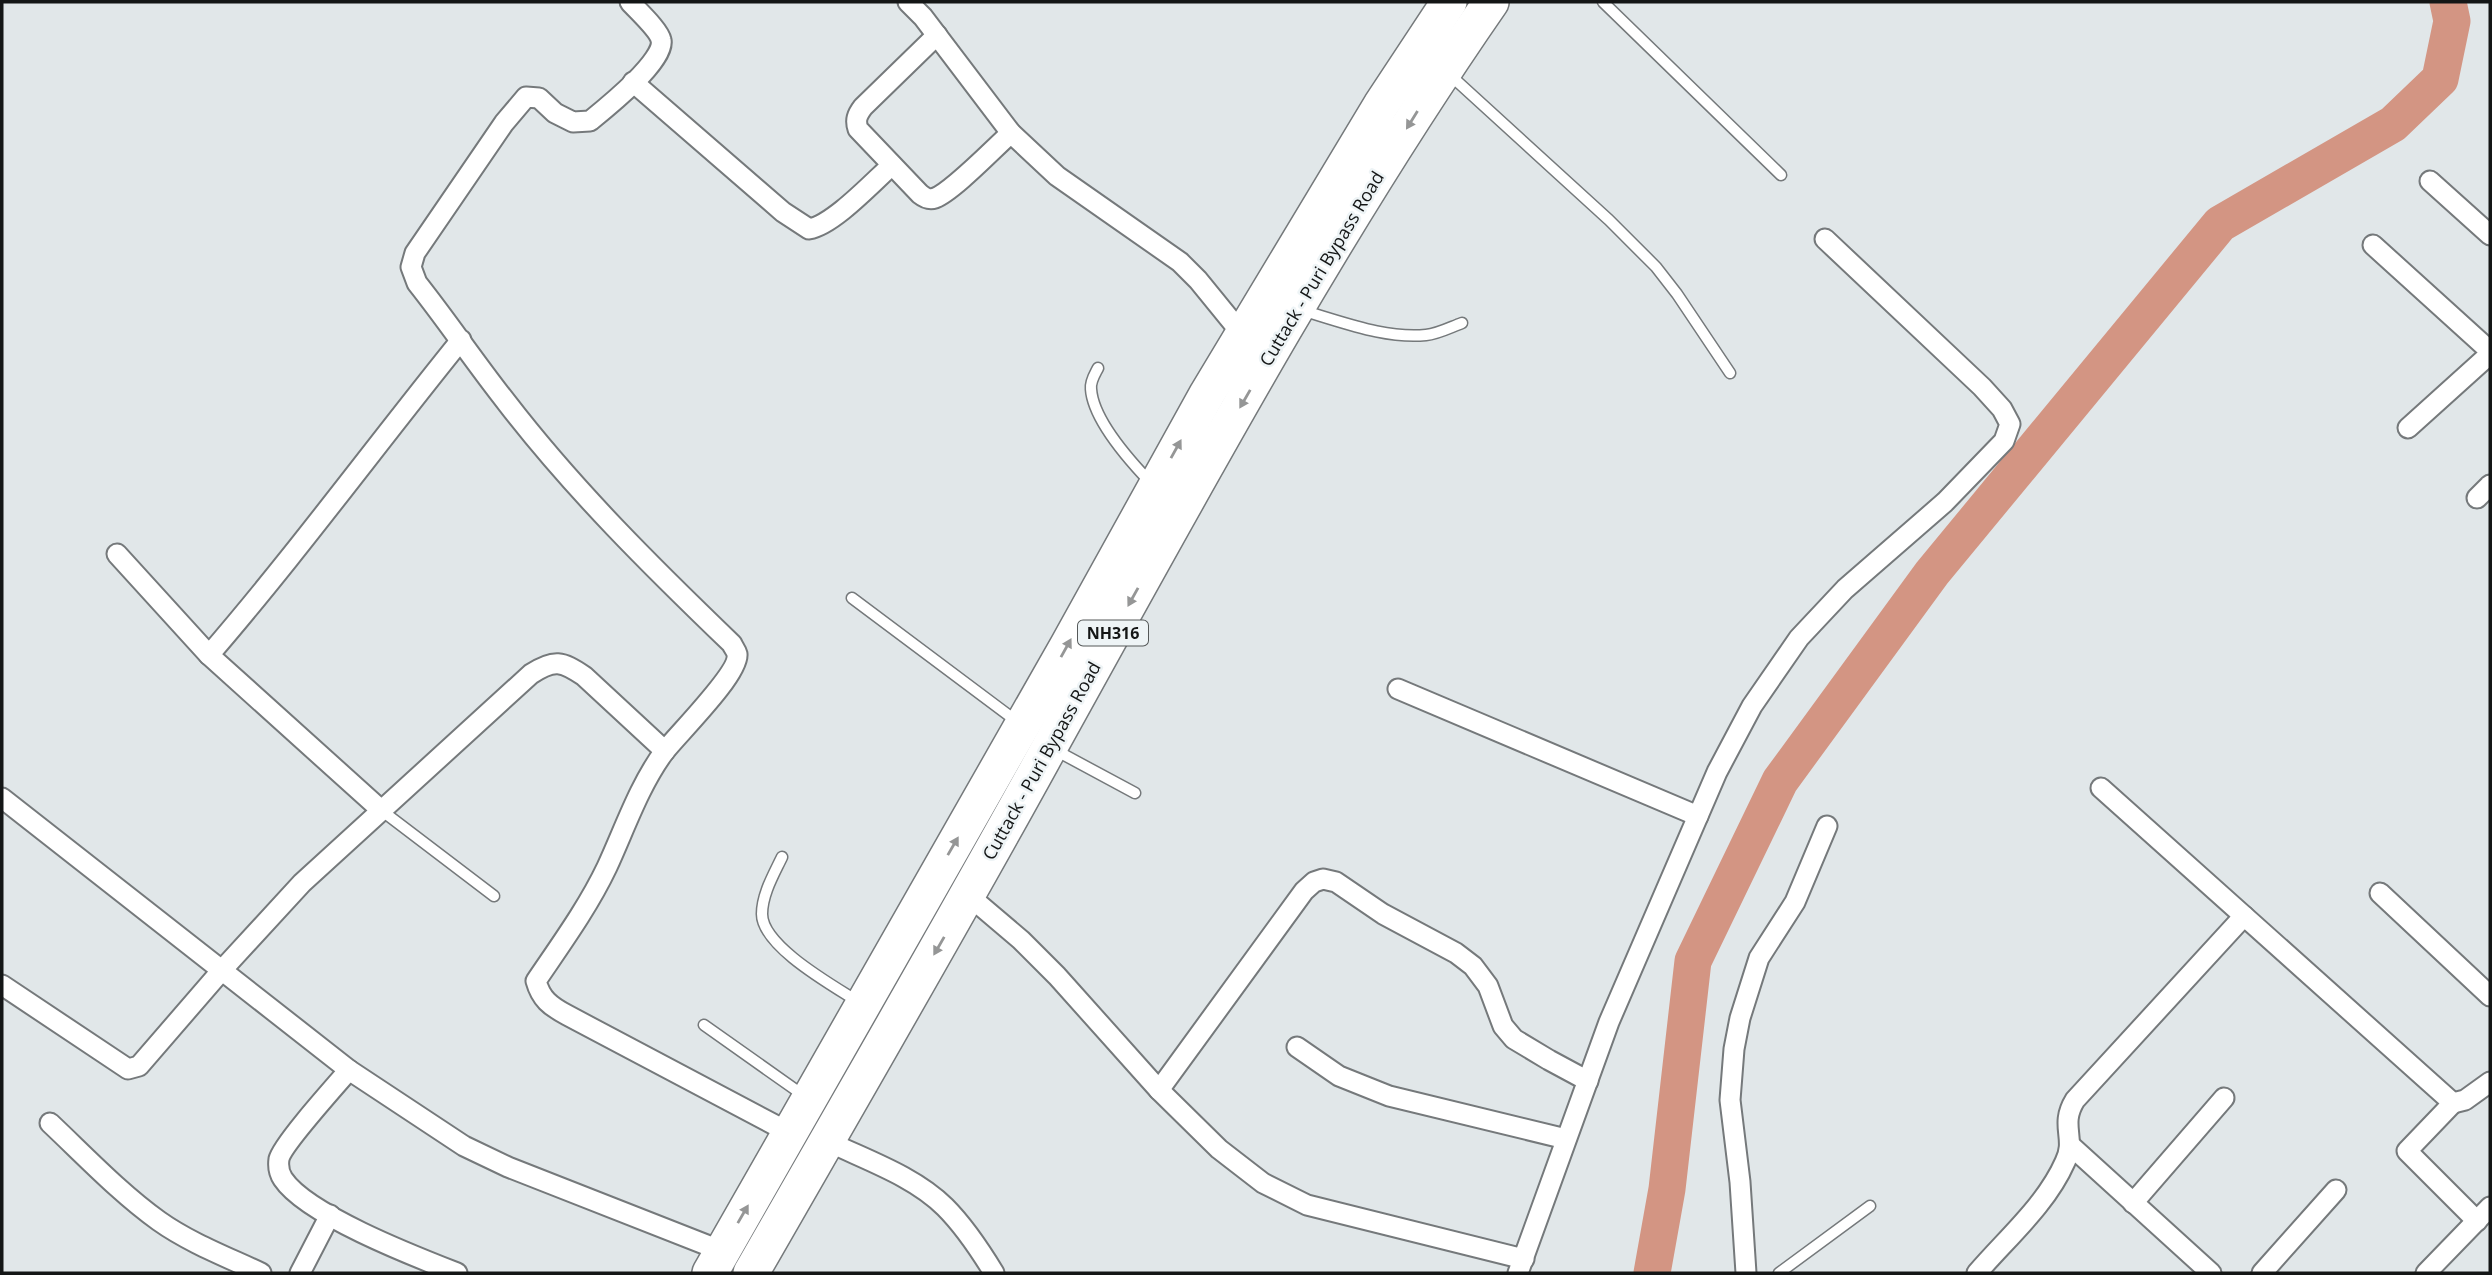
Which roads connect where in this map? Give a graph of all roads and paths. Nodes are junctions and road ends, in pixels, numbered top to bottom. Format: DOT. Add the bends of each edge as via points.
graph roads {
  1 [pos="630,2"];
  2 [pos="908,2"];
  3 [pos="1449,2"];
  4 [pos="1491,2"];
  5 [pos="1603,2"];
  6 [pos="937,35"];
  7 [pos="1444,69"];
  8 [pos="633,82"];
  9 [pos="1011,133"];
  10 [pos="892,165"];
  11 [pos="1781,175"];
  12 [pos="2430,181"];
  13 [pos="2490,235"];
  14 [pos="1825,239"];
  15 [pos="2373,245"];
  16 [pos="1297,309"];
  17 [pos="1462,323"];
  18 [pos="1242,334"];
  19 [pos="461,340"];
  20 [pos="2490,352"];
  21 [pos="1098,368"];
  22 [pos="1730,373"];
  23 [pos="2408,428"];
  24 [pos="1155,488"];
  25 [pos="117,554"];
  26 [pos="852,598"];
  27 [pos="209,655"];
  28 [pos="1398,689"];
  29 [pos="1022,725"];
  30 [pos="1050,747"];
  31 [pos="665,751"];
  32 [pos="2101,788"];
  33 [pos="1135,793"];
  34 [pos="2,797"];
  35 [pos="381,810"];
  36 [pos="1698,816"];
  37 [pos="1827,826"];
  38 [pos="782,857"];
  39 [pos="2380,893"];
  40 [pos="968,895"];
  41 [pos="494,897"];
  42 [pos="2244,916"];
  43 [pos="222,970"];
  44 [pos="2,985"];
  45 [pos="2490,996"];
  46 [pos="863,1005"];
  47 [pos="705,1025"];
  48 [pos="1297,1047"];
  49 [pos="349,1070"];
  50 [pos="1588,1081"];
  51 [pos="2490,1082"];
  52 [pos="1159,1090"];
  53 [pos="2224,1098"];
  54 [pos="809,1099"];
  55 [pos="2453,1103"];
  56 [pos="50,1123"];
  57 [pos="790,1133"];
  58 [pos="1566,1139"];
  59 [pos="827,1141"];
  60 [pos="2070,1145"];
  61 [pos="2336,1190"];
  62 [pos="2133,1203"];
  63 [pos="1870,1206"];
  64 [pos="2484,1214"];
  65 [pos="330,1216"];
  66 [pos="716,1262"];
  67 [pos="1521,1266"];
  68 [pos="2431,1272"];
  69 [pos="261,1273"];
  70 [pos="300,1273"];
  71 [pos="457,1273"];
  72 [pos="751,1273"];
  73 [pos="994,1273"];
  74 [pos="1746,1273"];
  75 [pos="1779,1273"];
  76 [pos="1977,1273"];
  77 [pos="2211,1273"];
  78 [pos="2262,1273"];
  1 -- 8 [label="street" via="661,37 662,48"];
  2 -- 6 [label="street"];
  3 -- 18 [label="highway, Cuttack - Puri Bypass Road / NH316" via="1366,128"];
  4 -- 7 [label="highway, Cuttack - Puri Bypass Road / NH316"];
  5 -- 11 [label="lane"];
  6 -- 9 [label="street"];
  6 -- 10 [label="street" via="858,114 858,129"];
  7 -- 16 [label="highway, Cuttack - Puri Bypass Road / NH316, one-way"];
  7 -- 22 [label="lane" via="1656,267"];
  8 -- 10 [label="street" via="783,212 809,229 833,217"];
  8 -- 19 [label="street" via="590,121 573,122 539,98 526,97 415,253 411,267 417,284"];
  9 -- 10 [label="street" via="933,199 926,199"];
  9 -- 18 [label="street" via="1058,176 1180,262"];
  12 -- 13 [label="street"];
  14 -- 36 [label="street" via="1982,387 2010,424 2004,441 1945,502 1844,589 1799,638 1752,706"];
  15 -- 20 [label="street"];
  16 -- 17 [label="lane" via="1402,335 1429,335"];
  16 -- 30 [label="highway, Cuttack - Puri Bypass Road / NH316, one-way"];
  24 -- 18 [label="highway, Cuttack - Puri Bypass Road / NH316, one-way"];
  19 -- 27 [label="street"];
  19 -- 31 [label="street" via="562,470 737,654 727,679"];
  20 -- 23 [label="street"];
  21 -- 24 [label="lane" via="1091,389 1106,427 1125,457"];
  29 -- 24 [label="highway, Cuttack - Puri Bypass Road / NH316, one-way"];
  25 -- 27 [label="street"];
  26 -- 29 [label="lane"];
  27 -- 35 [label="street"];
  28 -- 36 [label="street"];
  46 -- 29 [label="highway, Cuttack - Puri Bypass Road / NH316, one-way"];
  30 -- 33 [label="lane"];
  30 -- 40 [label="highway, Cuttack - Puri Bypass Road / NH316"];
  31 -- 35 [label="street" via="584,676 557,663 531,674"];
  31 -- 57 [label="street" via="640,793 606,870 536,981 539,995 566,1015"];
  32 -- 42 [label="street"];
  34 -- 43 [label="street"];
  35 -- 41 [label="lane"];
  35 -- 43 [label="street" via="302,883"];
  36 -- 50 [label="street"];
  37 -- 74 [label="street" via="1795,902 1759,958 1734,1049 1730,1100"];
  38 -- 46 [label="lane" via="763,901 762,917 769,933 813,973"];
  39 -- 45 [label="street"];
  40 -- 52 [label="street" via="1048,967"];
  40 -- 59 [label="highway, Cuttack - Puri Bypass Road / NH316, one-way"];
  42 -- 55 [label="street"];
  42 -- 60 [label="street" via="2075,1100 2067,1113"];
  43 -- 44 [label="street" via="139,1066 128,1069"];
  43 -- 49 [label="street"];
  46 -- 54 [label="highway, Cuttack - Puri Bypass Road / NH316"];
  47 -- 54 [label="lane"];
  48 -- 58 [label="street" via="1339,1076 1389,1096"];
  49 -- 65 [label="street" via="279,1157 284,1181"];
  49 -- 66 [label="street" via="464,1146"];
  50 -- 52 [label="street" via="1514,1039 1474,966 1336,882 1323,879 1304,891"];
  50 -- 58 [label="street"];
  51 -- 55 [label="street"];
  52 -- 67 [label="street" via="1219,1149 1263,1183 1307,1205"];
  53 -- 62 [label="street"];
  54 -- 57 [label="highway, Cuttack - Puri Bypass Road / NH316"];
  55 -- 64 [label="street" via="2407,1151"];
  56 -- 69 [label="street" via="160,1222"];
  66 -- 57 [label="highway, Cuttack - Puri Bypass Road / NH316, one-way"];
  58 -- 67 [label="street"];
  59 -- 72 [label="highway, Cuttack - Puri Bypass Road / NH316"];
  59 -- 73 [label="street" via="922,1189 944,1206"];
  60 -- 62 [label="street"];
  60 -- 76 [label="street" via="2066,1161 2040,1202"];
  61 -- 78 [label="street"];
  62 -- 77 [label="street"];
  63 -- 75 [label="lane"];
  64 -- 68 [label="street"];
  65 -- 70 [label="street"];
  65 -- 71 [label="street"];
}
